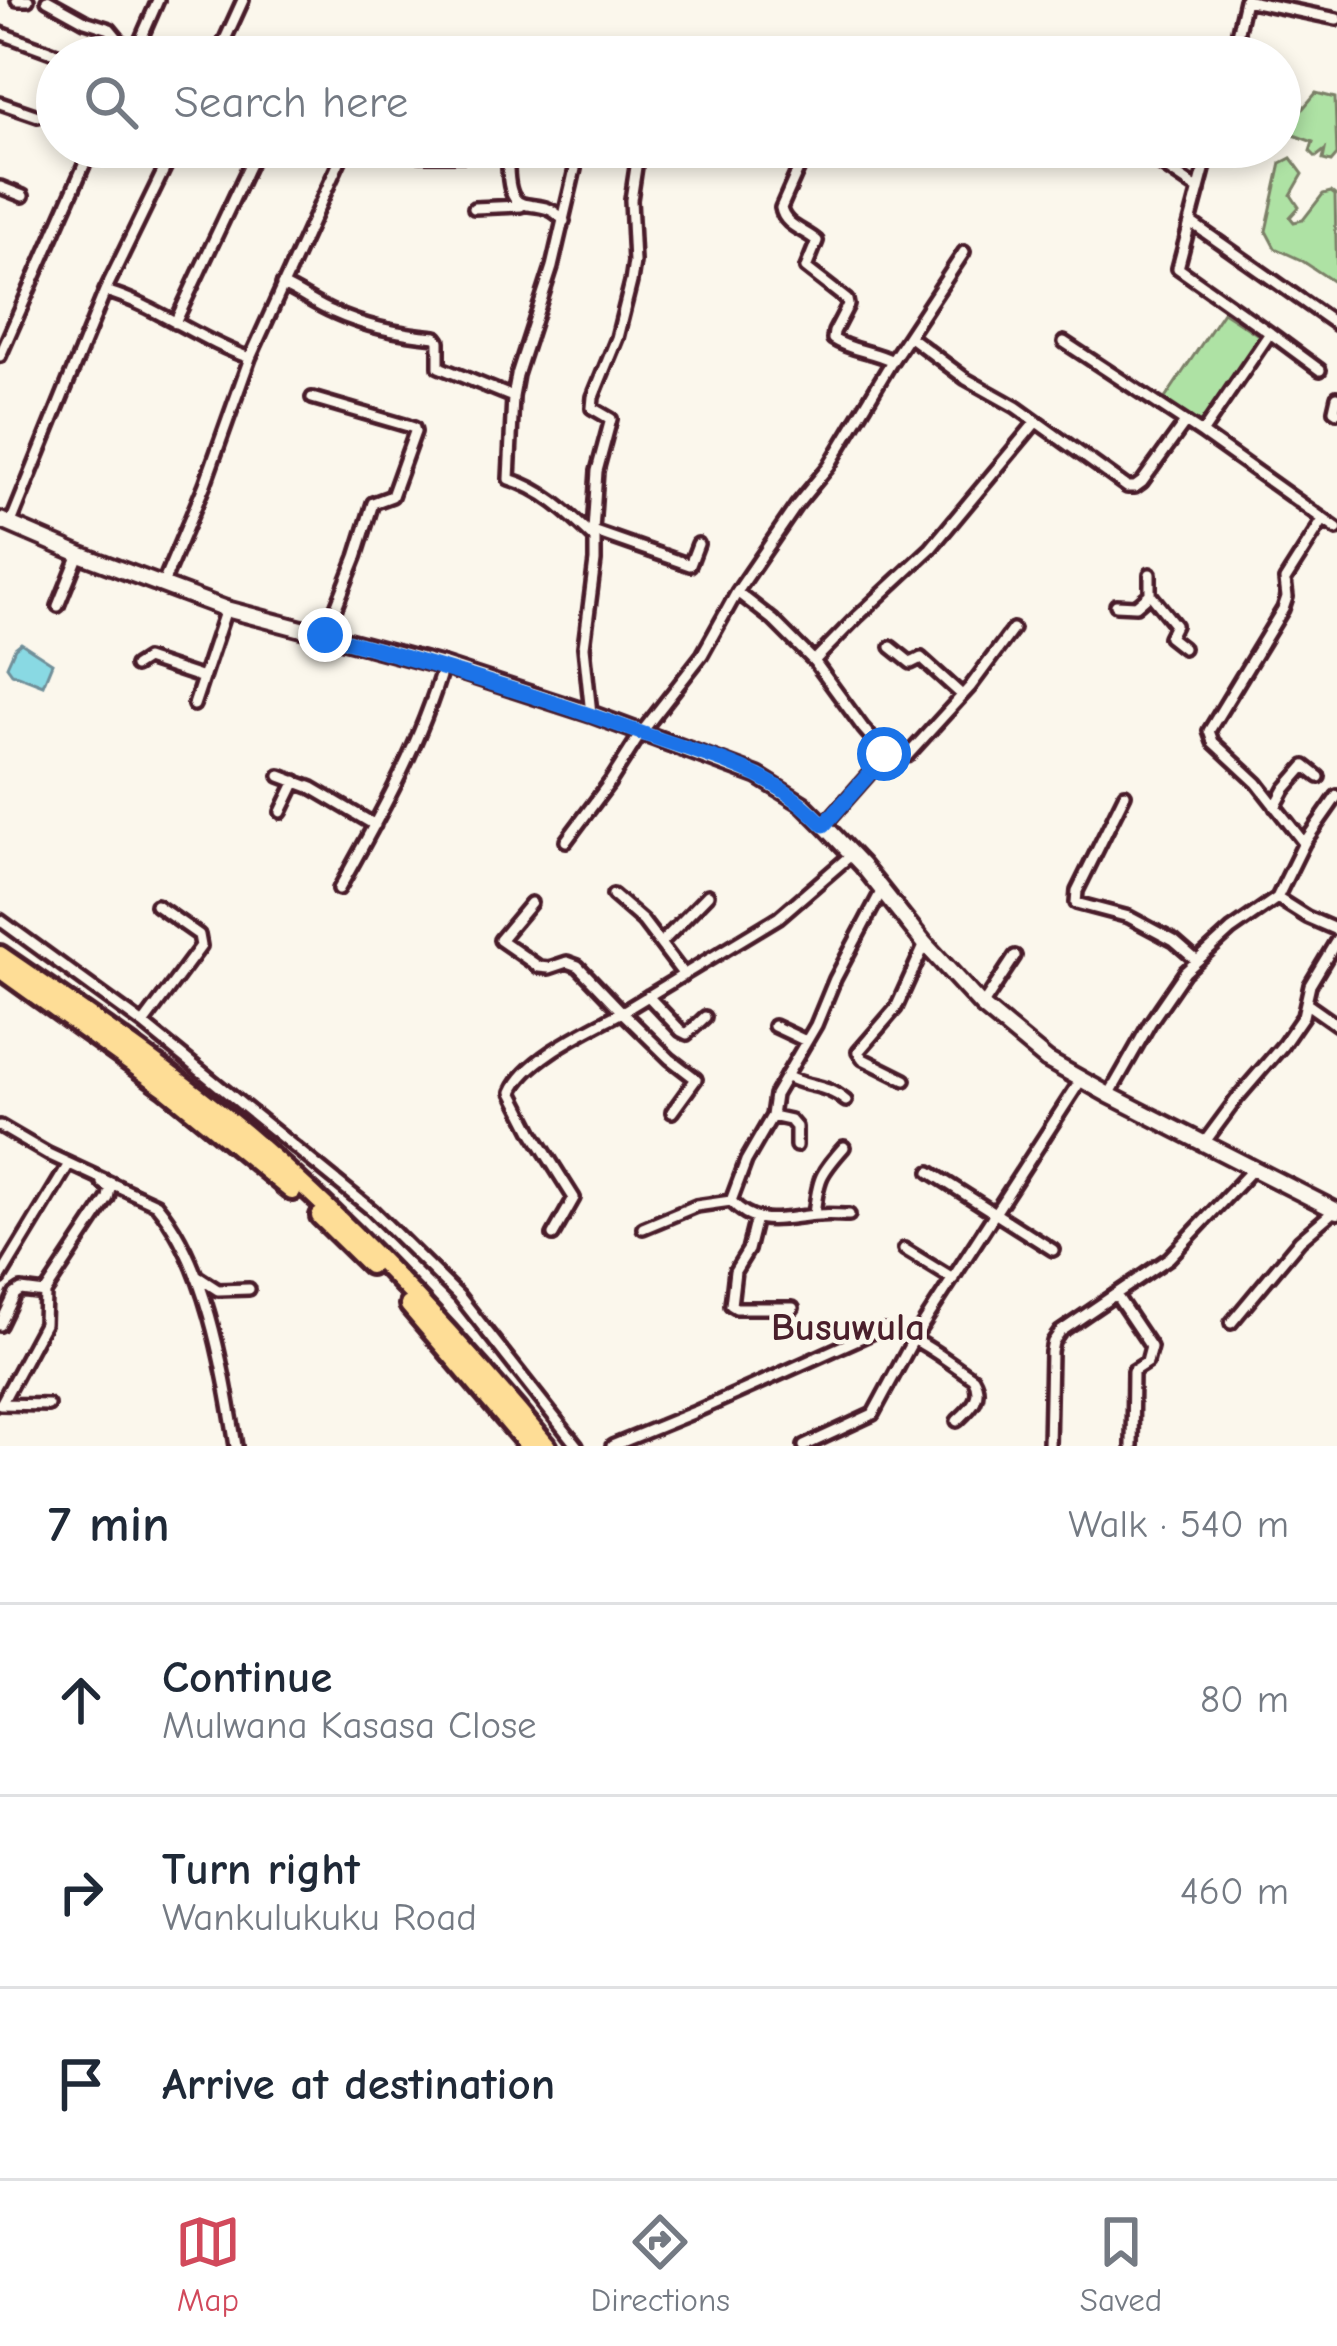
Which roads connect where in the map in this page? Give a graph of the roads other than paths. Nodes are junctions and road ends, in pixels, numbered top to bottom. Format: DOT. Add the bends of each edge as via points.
graph roads {
  1 [pos="17,0"];
  2 [pos="28,0"];
  3 [pos="47,0"];
  4 [pos="158,0"];
  5 [pos="243,0"];
  6 [pos="1245,0"];
  7 [pos="1337,19"];
  8 [pos="0,33"];
  9 [pos="116,36"];
  10 [pos="142,36"];
  11 [pos="227,36"];
  12 [pos="1237,36"];
  13 [pos="36,46"];
  14 [pos="0,103"];
  15 [pos="36,115"];
  16 [pos="83,168"];
  17 [pos="165,168"];
  18 [pos="248,168"];
  19 [pos="336,168"];
  20 [pos="508,168"];
  21 [pos="574,168"];
  22 [pos="636,168"];
  23 [pos="799,168"];
  24 [pos="1166,168"];
  25 [pos="1205,168"];
  26 [pos="0,187"];
  27 [pos="1199,190"];
  28 [pos="23,196"];
  29 [pos="521,206"];
  30 [pos="474,208"];
  31 [pos="564,221"];
  32 [pos="1192,223"];
  33 [pos="964,252"];
  34 [pos="282,285"];
  35 [pos="105,291"];
  36 [pos="175,323"];
  37 [pos="1337,325"];
  38 [pos="1270,333"];
  39 [pos="910,337"];
  40 [pos="1064,342"];
  41 [pos="0,356"];
  42 [pos="250,358"];
  43 [pos="892,362"];
  44 [pos="1320,370"];
  45 [pos="513,397"];
  46 [pos="1337,397"];
  47 [pos="312,398"];
  48 [pos="1337,412"];
  49 [pos="1035,423"];
  50 [pos="1184,424"];
  51 [pos="1202,433"];
  52 [pos="1323,520"];
  53 [pos="5,523"];
  54 [pos="1337,530"];
  55 [pos="594,535"];
  56 [pos="698,544"];
  57 [pos="79,554"];
  58 [pos="1150,574"];
  59 [pos="162,586"];
  60 [pos="737,592"];
  61 [pos="1150,594"];
  62 [pos="1116,604"];
  63 [pos="58,606"];
  64 [pos="226,609"];
  65 [pos="1013,629"];
  66 [pos="325,635"];
  67 [pos="891,647"];
  68 [pos="1183,648"];
  69 [pos="814,661"];
  70 [pos="136,666"];
  71 [pos="443,666"];
  72 [pos="203,678"];
  73 [pos="962,695"];
  74 [pos="194,705"];
  75 [pos="590,714"];
  76 [pos="641,733"];
  77 [pos="884,757"];
  78 [pos="280,776"];
  79 [pos="1319,777"];
  80 [pos="296,782"];
  81 [pos="1124,794"];
  82 [pos="1337,796"];
  83 [pos="1275,807"];
  84 [pos="281,812"];
  85 [pos="375,825"];
  86 [pos="824,825"];
  87 [pos="566,841"];
  88 [pos="1304,843"];
  89 [pos="852,854"];
  90 [pos="339,889"];
  91 [pos="882,890"];
  92 [pos="613,895"];
  93 [pos="708,895"];
  94 [pos="1277,898"];
  95 [pos="531,903"];
  96 [pos="156,905"];
  97 [pos="0,920"];
  98 [pos="1337,930"];
  99 [pos="1337,940"];
  100 [pos="661,943"];
  101 [pos="925,944"];
  102 [pos="0,955"];
  103 [pos="1015,956"];
  104 [pos="1197,962"];
  105 [pos="0,969"];
  106 [pos="684,975"];
  107 [pos="648,996"];
  108 [pos="1307,1004"];
  109 [pos="982,1006"];
  110 [pos="622,1012"];
  111 [pos="705,1017"];
  112 [pos="142,1024"];
  113 [pos="1337,1025"];
  114 [pos="774,1026"];
  115 [pos="806,1041"];
  116 [pos="787,1076"];
  117 [pos="905,1080"];
  118 [pos="1081,1080"];
  119 [pos="1109,1095"];
  120 [pos="846,1101"];
  121 [pos="672,1112"];
  122 [pos="772,1116"];
  123 [pos="0,1126"];
  124 [pos="1204,1143"];
  125 [pos="796,1146"];
  126 [pos="844,1147"];
  127 [pos="69,1164"];
  128 [pos="1252,1169"];
  129 [pos="930,1172"];
  130 [pos="99,1178"];
  131 [pos="731,1201"];
  132 [pos="996,1211"];
  133 [pos="1336,1211"];
  134 [pos="814,1215"];
  135 [pos="849,1215"];
  136 [pos="756,1218"];
  137 [pos="643,1228"];
  138 [pos="554,1235"];
  139 [pos="904,1249"];
  140 [pos="1053,1250"];
  141 [pos="198,1277"];
  142 [pos="0,1278"];
  143 [pos="953,1279"];
  144 [pos="249,1289"];
  145 [pos="45,1293"];
  146 [pos="1116,1295"];
  147 [pos="793,1308"];
  148 [pos="1232,1323"];
  149 [pos="0,1324"];
  150 [pos="913,1340"];
  151 [pos="1,1404"];
  152 [pos="48,1406"];
  153 [pos="957,1421"];
  154 [pos="236,1446"];
  155 [pos="529,1446"];
  156 [pos="547,1446"];
  157 [pos="577,1446"];
  158 [pos="612,1446"];
  159 [pos="804,1446"];
  160 [pos="1049,1446"];
  161 [pos="1132,1446"];
  1 -- 2 [label="street"];
  3 -- 9 [label="street"];
  4 -- 10 [label="street"];
  5 -- 11 [label="street"];
  6 -- 7 [label="street"];
  6 -- 12 [label="street"];
  8 -- 13 [label="street"];
  14 -- 15 [label="street"];
  16 -- 41 [label="street"];
  17 -- 35 [label="street"];
  18 -- 36 [label="street"];
  19 -- 34 [label="street"];
  20 -- 29 [label="street" via="509,191"];
  21 -- 31 [label="street"];
  22 -- 55 [label="street" via="631,282 592,398 592,408 611,419 597,471"];
  23 -- 43 [label="street" via="782,215 817,242 806,268 847,300 833,339"];
  24 -- 27 [label="street"];
  25 -- 27 [label="street"];
  26 -- 28 [label="street"];
  27 -- 32 [label="street"];
  29 -- 30 [label="street"];
  29 -- 31 [label="street" via="552,210"];
  31 -- 45 [label="street"];
  32 -- 37 [label="street"];
  32 -- 38 [label="street" via="1178,268"];
  33 -- 39 [label="street"];
  34 -- 42 [label="street"];
  34 -- 45 [label="street" via="362,323 436,337 439,368"];
  35 -- 36 [label="street"];
  35 -- 53 [label="street"];
  36 -- 42 [label="street"];
  38 -- 44 [label="street"];
  38 -- 51 [label="street"];
  39 -- 43 [label="street"];
  39 -- 49 [label="street"];
  40 -- 50 [label="street"];
  42 -- 59 [label="street"];
  43 -- 60 [label="street"];
  45 -- 55 [label="street" via="509,479"];
  46 -- 48 [label="street"];
  47 -- 66 [label="street" via="416,432 392,496 372,505"];
  49 -- 50 [label="street" via="1135,488"];
  49 -- 69 [label="street" via="932,548"];
  50 -- 51 [label="street"];
  51 -- 52 [label="street"];
  52 -- 54 [label="street"];
  52 -- 83 [label="street" via="1285,580 1286,603 1209,731"];
  53 -- 57 [label="main road"];
  55 -- 56 [label="street" via="690,566"];
  55 -- 75 [label="street" via="584,647"];
  57 -- 59 [label="main road"];
  57 -- 63 [label="street"];
  58 -- 61 [label="street"];
  59 -- 64 [label="main road"];
  60 -- 69 [label="street"];
  60 -- 76 [label="street" via="702,655"];
  61 -- 62 [label="street" via="1136,606"];
  61 -- 68 [label="street" via="1175,625 1169,637"];
  64 -- 66 [label="main road"];
  64 -- 72 [label="street"];
  65 -- 73 [label="street"];
  66 -- 71 [label="main road"];
  67 -- 73 [label="street" via="911,663 921,658"];
  69 -- 77 [label="street"];
  70 -- 72 [label="street" via="146,659"];
  71 -- 75 [label="main road"];
  71 -- 85 [label="street"];
  72 -- 74 [label="street"];
  73 -- 77 [label="street" via="907,756"];
  75 -- 76 [label="main road"];
  76 -- 86 [label="main road" via="758,776"];
  76 -- 87 [label="street"];
  77 -- 86 [label="street"];
  78 -- 80 [label="street"];
  79 -- 83 [label="street" via="1305,766"];
  80 -- 84 [label="street"];
  80 -- 85 [label="street"];
  81 -- 104 [label="street" via="1076,903 1129,917"];
  82 -- 88 [label="street"];
  83 -- 88 [label="street"];
  85 -- 90 [label="street"];
  86 -- 89 [label="main road"];
  88 -- 94 [label="street"];
  89 -- 91 [label="main road"];
  89 -- 106 [label="street" via="779,917"];
  91 -- 101 [label="main road"];
  91 -- 115 [label="street"];
  92 -- 100 [label="street"];
  93 -- 100 [label="street"];
  94 -- 98 [label="street"];
  94 -- 104 [label="street"];
  95 -- 110 [label="street" via="500,940 539,967 578,966"];
  96 -- 112 [label="street" via="199,935 201,946"];
  97 -- 112 [label="street"];
  99 -- 108 [label="street"];
  100 -- 106 [label="street"];
  101 -- 109 [label="main road"];
  101 -- 117 [label="street" via="896,1008 858,1052"];
  102 -- 156 [label="highway" via="255,1142 430,1310"];
  103 -- 109 [label="street"];
  104 -- 119 [label="street"];
  105 -- 155 [label="highway" via="166,1088 316,1213 420,1316"];
  106 -- 107 [label="street"];
  107 -- 110 [label="street"];
  107 -- 111 [label="street" via="688,1034"];
  108 -- 113 [label="street"];
  108 -- 124 [label="street"];
  109 -- 118 [label="main road"];
  110 -- 121 [label="street" via="696,1079"];
  110 -- 138 [label="street" via="514,1085 574,1198"];
  112 -- 157 [label="street" via="425,1262"];
  114 -- 115 [label="street"];
  115 -- 116 [label="street"];
  116 -- 120 [label="street"];
  116 -- 122 [label="street"];
  118 -- 119 [label="main road"];
  118 -- 132 [label="street"];
  119 -- 124 [label="main road"];
  122 -- 125 [label="street" via="796,1126"];
  122 -- 131 [label="street"];
  123 -- 127 [label="street"];
  124 -- 128 [label="main road"];
  126 -- 134 [label="street" via="817,1184"];
  127 -- 130 [label="street"];
  127 -- 142 [label="street"];
  128 -- 133 [label="main road"];
  128 -- 146 [label="street" via="1169,1258"];
  129 -- 132 [label="street"];
  130 -- 141 [label="street" via="156,1204"];
  130 -- 145 [label="street" via="108,1198"];
  131 -- 136 [label="street"];
  131 -- 137 [label="street"];
  132 -- 140 [label="street"];
  132 -- 143 [label="street"];
  133 -- 148 [label="street" via="1300,1240"];
  134 -- 135 [label="street"];
  134 -- 136 [label="street"];
  136 -- 147 [label="street" via="731,1305"];
  139 -- 143 [label="street"];
  141 -- 144 [label="street" via="218,1289"];
  141 -- 154 [label="street"];
  143 -- 150 [label="street"];
  145 -- 149 [label="street" via="15,1294"];
  145 -- 151 [label="street" via="44,1324"];
  146 -- 160 [label="street" via="1053,1342"];
  146 -- 161 [label="street" via="1150,1347 1148,1362 1133,1371"];
  150 -- 153 [label="street" via="978,1386 973,1406"];
  150 -- 158 [label="street" via="874,1332"];
  150 -- 159 [label="street" via="873,1414"];
  151 -- 152 [label="street"];
}
